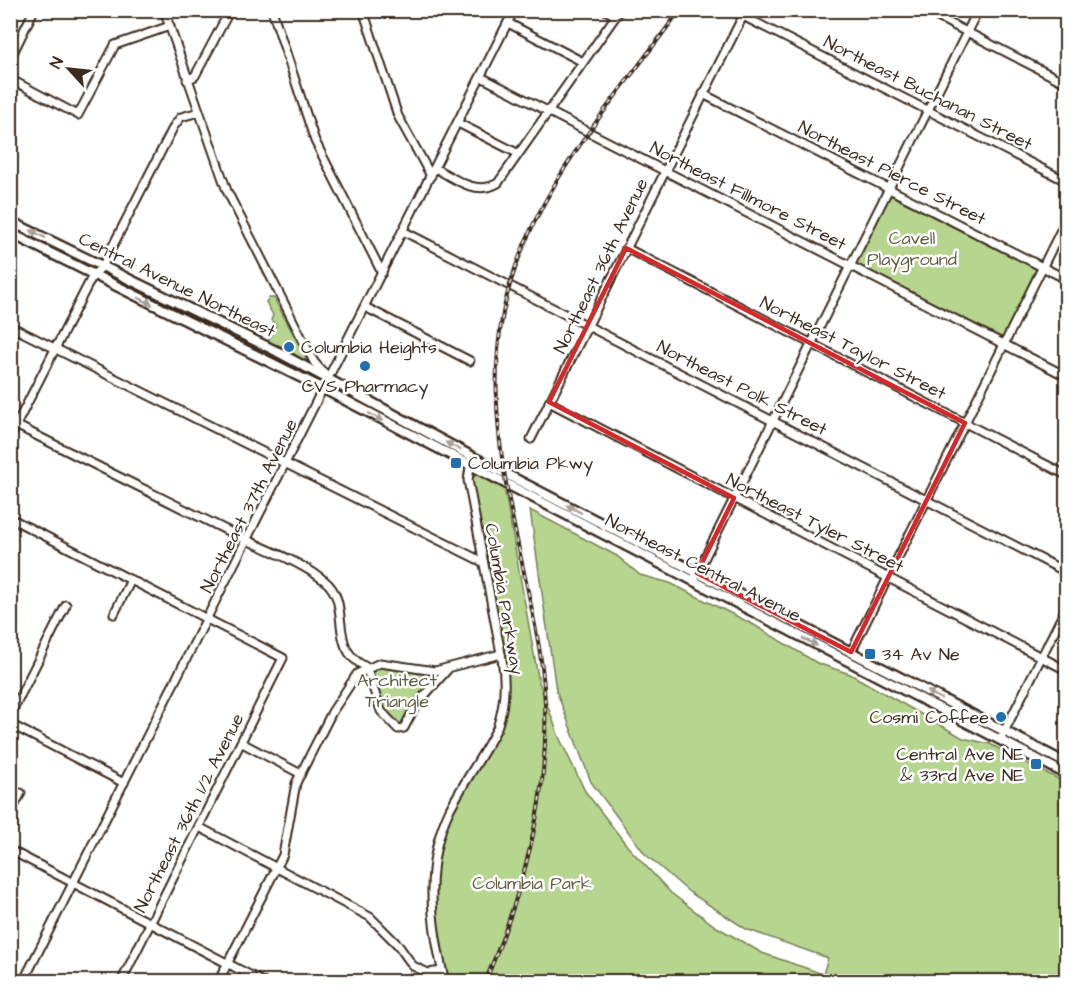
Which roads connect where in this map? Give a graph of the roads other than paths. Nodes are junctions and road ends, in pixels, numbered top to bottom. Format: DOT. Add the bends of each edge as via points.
graph roads {
  1 [pos="34,10"];
  2 [pos="164,10"];
  3 [pos="230,10"];
  4 [pos="272,10"];
  5 [pos="363,10"];
  6 [pos="514,10"];
  7 [pos="605,10"];
  8 [pos="924,10"];
  9 [pos="978,10"];
  10 [pos="618,13"];
  11 [pos="745,13"];
  12 [pos="508,23"];
  13 [pos="170,26"];
  14 [pos="967,33"];
  15 [pos="10,59"];
  16 [pos="583,62"];
  17 [pos="481,77"];
  18 [pos="10,80"];
  19 [pos="187,80"];
  20 [pos="1066,83"];
  21 [pos="703,94"];
  22 [pos="548,110"];
  23 [pos="928,110"];
  24 [pos="199,112"];
  25 [pos="458,123"];
  26 [pos="517,153"];
  27 [pos="665,170"];
  28 [pos="433,172"];
  29 [pos="1066,181"];
  30 [pos="889,189"];
  31 [pos="1066,219"];
  32 [pos="10,221"];
  33 [pos="404,231"];
  34 [pos="10,233"];
  35 [pos="626,249"];
  36 [pos="851,266"];
  37 [pos="102,267"];
  38 [pos="1043,267"];
  39 [pos="382,273"];
  40 [pos="93,275"];
  41 [pos="1066,279"];
  42 [pos="365,308"];
  43 [pos="589,325"];
  44 [pos="10,326"];
  45 [pos="200,328"];
  46 [pos="239,333"];
  47 [pos="231,342"];
  48 [pos="812,343"];
  49 [pos="1004,344"];
  50 [pos="55,349"];
  51 [pos="274,350"];
  52 [pos="470,361"];
  53 [pos="1066,376"];
  54 [pos="329,380"];
  55 [pos="324,389"];
  56 [pos="549,402"];
  57 [pos="773,421"];
  58 [pos="965,423"];
  59 [pos="14,424"];
  60 [pos="10,437"];
  61 [pos="531,439"];
  62 [pos="473,457"];
  63 [pos="287,463"];
  64 [pos="469,466"];
  65 [pos="1066,475"];
  66 [pos="734,498"];
  67 [pos="927,500"];
  68 [pos="10,518"];
  69 [pos="248,540"];
  70 [pos="482,561"];
  71 [pos="1066,572"];
  72 [pos="695,577"];
  73 [pos="888,578"];
  74 [pos="131,580"];
  75 [pos="66,605"];
  76 [pos="1066,608"];
  77 [pos="114,614"];
  78 [pos="208,619"];
  79 [pos="851,652"];
  80 [pos="501,654"];
  81 [pos="1041,657"];
  82 [pos="366,668"];
  83 [pos="448,669"];
  84 [pos="1066,670"];
  85 [pos="10,716"];
  86 [pos="10,724"];
  87 [pos="1004,731"];
  88 [pos="1000,740"];
  89 [pos="242,743"];
  90 [pos="1066,763"];
  91 [pos="301,774"];
  92 [pos="1066,774"];
  93 [pos="124,783"];
  94 [pos="21,793"];
  95 [pos="10,814"];
  96 [pos="199,827"];
  97 [pos="10,850"];
  98 [pos="276,867"];
  99 [pos="74,883"];
  100 [pos="150,923"];
  101 [pos="228,963"];
  102 [pos="442,971"];
  103 [pos="23,981"];
  104 [pos="120,981"];
  105 [pos="219,981"];
  106 [pos="263,981"];
  107 [pos="445,981"];
  1 -- 15 [label="street"];
  2 -- 13 [label="street"];
  3 -- 19 [label="street" via="195,76"];
  4 -- 39 [label="street" via="315,141"];
  5 -- 28 [label="street" via="398,116"];
  6 -- 12 [label="street, Northeast 37th Avenue"];
  7 -- 10 [label="street"];
  8 -- 14 [label="street"];
  9 -- 14 [label="street"];
  10 -- 16 [label="street"];
  11 -- 21 [label="street, Northeast 36th Avenue"];
  11 -- 23 [label="street, Northeast Buchanan Street"];
  12 -- 16 [label="street"];
  12 -- 17 [label="street, Northeast 37th Avenue"];
  13 -- 18 [label="street" via="115,45 78,115"];
  13 -- 19 [label="street"];
  14 -- 20 [label="street"];
  14 -- 23 [label="street"];
  16 -- 22 [label="street"];
  17 -- 22 [label="street, Northeast Fillmore Street"];
  17 -- 25 [label="street, Northeast 37th Avenue"];
  19 -- 24 [label="street"];
  21 -- 27 [label="street, Northeast 36th Avenue"];
  21 -- 30 [label="street, Northeast Pierce Street"];
  22 -- 26 [label="street"];
  22 -- 27 [label="street, Northeast Fillmore Street"];
  23 -- 29 [label="street, Northeast Buchanan Street"];
  23 -- 30 [label="street"];
  24 -- 37 [label="street" via="181,117 174,126"];
  24 -- 54 [label="street" via="227,191 314,362"];
  25 -- 26 [label="street"];
  25 -- 28 [label="street, Northeast 37th Avenue"];
  26 -- 28 [label="street" via="503,177 491,187 475,188"];
  27 -- 35 [label="street, Northeast 36th Avenue"];
  27 -- 36 [label="street, Northeast Fillmore Street"];
  28 -- 33 [label="street, Northeast 37th Avenue"];
  30 -- 36 [label="street"];
  30 -- 38 [label="street, Northeast Pierce Street"];
  31 -- 38 [label="street"];
  37 -- 32 [label="main road, Central Avenue Northeast, one-way"];
  33 -- 39 [label="street, Northeast 37th Avenue"];
  33 -- 43 [label="street, Northeast Polk Street"];
  34 -- 40 [label="main road, Central Avenue Northeast"];
  35 -- 43 [label="street, Northeast 36th Avenue"];
  35 -- 48 [label="street, Northeast Taylor Street"];
  36 -- 48 [label="street"];
  36 -- 49 [label="street, Northeast Fillmore Street"];
  37 -- 40 [label="street"];
  37 -- 46 [label="main road, Central Avenue Northeast"];
  38 -- 41 [label="street, Northeast Pierce Street"];
  38 -- 49 [label="street"];
  39 -- 42 [label="street, Northeast 37th Avenue"];
  40 -- 45 [label="main road, Central Avenue Northeast, one-way"];
  40 -- 50 [label="street"];
  42 -- 52 [label="street"];
  42 -- 54 [label="street, Northeast 37th Avenue"];
  43 -- 56 [label="street, Northeast 36th Avenue"];
  43 -- 57 [label="street, Northeast Polk Street"];
  44 -- 50 [label="street"];
  45 -- 46 [label="main road" via="233,337"];
  45 -- 47 [label="main road, Central Avenue Northeast"];
  46 -- 51 [label="main road, Central Avenue Northeast"];
  47 -- 51 [label="main road"];
  47 -- 55 [label="main road, Central Avenue Northeast"];
  48 -- 57 [label="street"];
  48 -- 58 [label="street, Northeast Taylor Street"];
  49 -- 53 [label="street, Northeast Fillmore Street"];
  49 -- 58 [label="street"];
  50 -- 59 [label="street"];
  50 -- 63 [label="street"];
  51 -- 54 [label="main road, Central Avenue Northeast"];
  54 -- 55 [label="street, Northeast 37th Avenue"];
  62 -- 54 [label="main road, Northeast Central Avenue, one-way"];
  55 -- 63 [label="street, Northeast 37th Avenue"];
  55 -- 64 [label="main road, Northeast Central Avenue, one-way"];
  56 -- 61 [label="street, Northeast 36th Avenue"];
  56 -- 66 [label="street, Northeast Tyler Street"];
  57 -- 66 [label="street"];
  57 -- 67 [label="street, Northeast Polk Street"];
  58 -- 65 [label="street, Northeast Taylor Street"];
  58 -- 67 [label="street"];
  59 -- 60 [label="street"];
  59 -- 69 [label="street"];
  62 -- 64 [label="street, Columbia Parkway"];
  72 -- 62 [label="main road, Northeast Central Avenue, one-way"];
  63 -- 69 [label="street, Northeast 37th Avenue"];
  63 -- 70 [label="street"];
  64 -- 70 [label="street, Columbia Parkway"];
  64 -- 72 [label="main road, Northeast Central Avenue"];
  66 -- 72 [label="street"];
  66 -- 73 [label="street, Northeast Tyler Street"];
  67 -- 71 [label="street, Northeast Polk Street"];
  67 -- 73 [label="street"];
  68 -- 74 [label="street"];
  69 -- 78 [label="street, Northeast 37th Avenue"];
  69 -- 82 [label="street" via="326,582 336,599 347,651"];
  70 -- 80 [label="street, Columbia Parkway"];
  72 -- 79 [label="main road, Northeast Central Avenue"];
  72 -- 88 [label="main road, Northeast Central Avenue, one-way"];
  73 -- 79 [label="street"];
  73 -- 81 [label="street, Northeast Tyler Street"];
  74 -- 77 [label="street"];
  74 -- 78 [label="street"];
  75 -- 85 [label="street"];
  76 -- 81 [label="street"];
  78 -- 89 [label="street, Northeast 36th 1/2 Avenue" via="283,658"];
  78 -- 93 [label="street, Northeast 37th Avenue"];
  87 -- 79 [label="main road, Northeast Central Avenue, one-way"];
  80 -- 83 [label="street"];
  80 -- 102 [label="street, Columbia Parkway" via="505,686 502,714 449,813 435,856 430,902"];
  81 -- 84 [label="street, Northeast Tyler Street"];
  81 -- 87 [label="street"];
  82 -- 83 [label="street" via="388,663 420,671"];
  82 -- 83 [label="street" via="381,711 398,729 404,728 416,705"];
  82 -- 91 [label="street" via="357,674 332,712"];
  86 -- 93 [label="street"];
  87 -- 88 [label="street"];
  87 -- 90 [label="main road, Northeast Central Avenue"];
  88 -- 92 [label="main road, Northeast Central Avenue"];
  89 -- 91 [label="street"];
  89 -- 96 [label="street, Northeast 36th 1/2 Avenue"];
  91 -- 98 [label="street" via="292,793 286,842"];
  93 -- 99 [label="street, Northeast 37th Avenue"];
  94 -- 95 [label="street"];
  96 -- 98 [label="street"];
  96 -- 100 [label="street, Northeast 36th 1/2 Avenue"];
  97 -- 99 [label="street"];
  98 -- 101 [label="street"];
  98 -- 102 [label="street" via="370,917 420,971"];
  99 -- 100 [label="street"];
  99 -- 103 [label="street, Northeast 37th Avenue"];
  100 -- 101 [label="street"];
  100 -- 104 [label="street, Northeast 36th 1/2 Avenue"];
  101 -- 105 [label="street"];
  101 -- 106 [label="street"];
  102 -- 107 [label="street, Columbia Parkway"];
}
